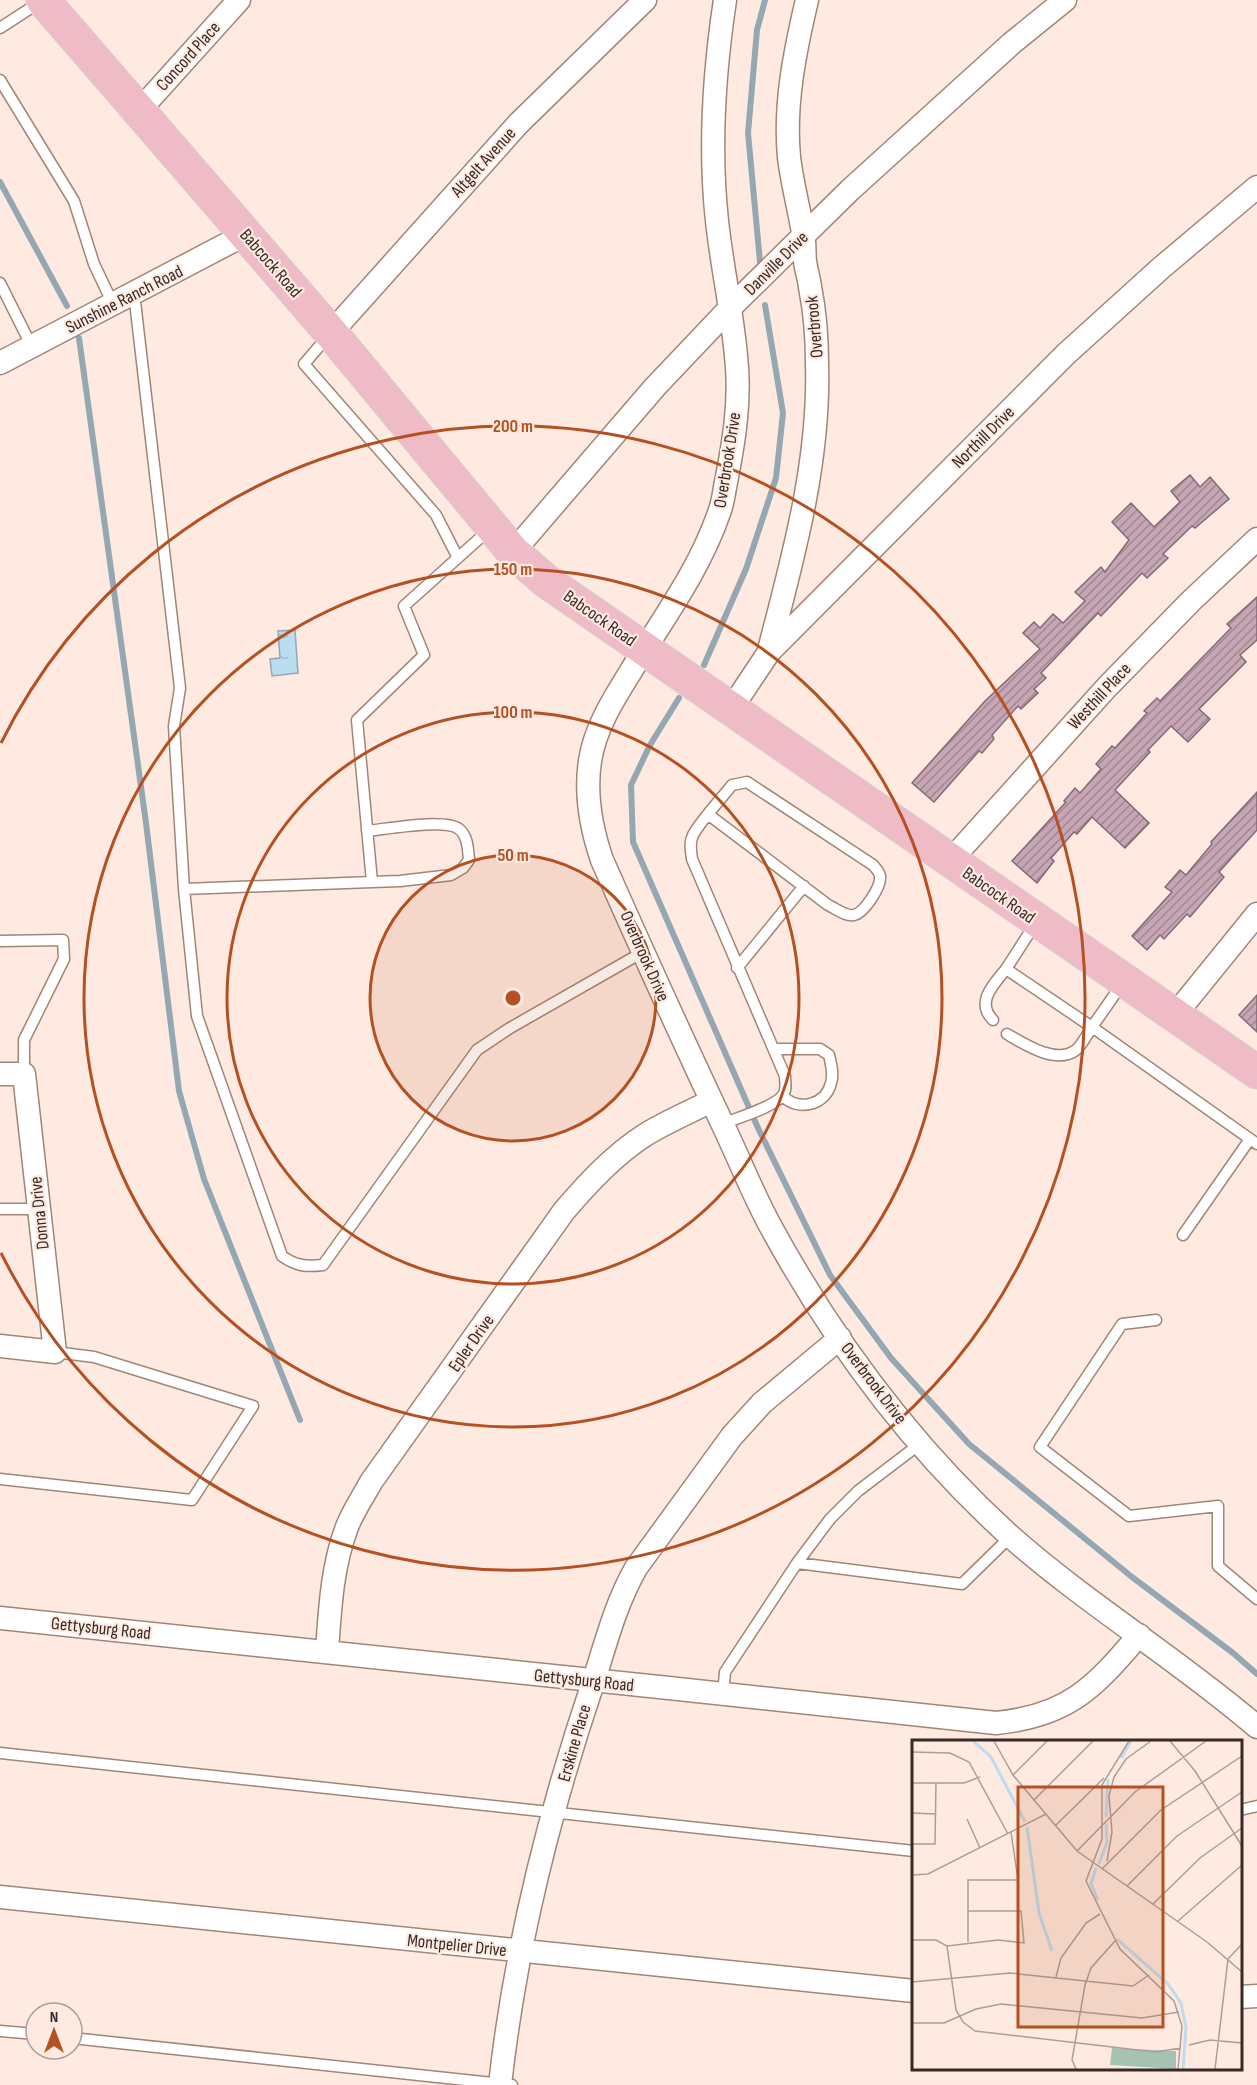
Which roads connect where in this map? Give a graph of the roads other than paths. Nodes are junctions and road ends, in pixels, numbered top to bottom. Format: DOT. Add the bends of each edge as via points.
graph roads {
  1 [pos="43,0"];
  2 [pos="239,0"];
  3 [pos="645,0"];
  4 [pos="725,0"];
  5 [pos="807,0"];
  6 [pos="1065,0"];
  7 [pos="0,28"];
  8 [pos="0,80"];
  9 [pos="138,112"];
  10 [pos="1257,187"];
  11 [pos="246,234"];
  12 [pos="804,235"];
  13 [pos="0,283"];
  14 [pos="135,294"];
  15 [pos="113,304"];
  16 [pos="729,309"];
  17 [pos="331,333"];
  18 [pos="32,347"];
  19 [pos="0,363"];
  20 [pos="492,527"];
  21 [pos="1257,539"];
  22 [pos="513,552"];
  23 [pos="458,558"];
  24 [pos="644,649"];
  25 [pos="769,652"];
  26 [pos="730,709"];
  27 [pos="709,814"];
  28 [pos="367,831"];
  29 [pos="950,861"];
  30 [pos="372,882"];
  31 [pos="804,886"];
  32 [pos="184,889"];
  33 [pos="1257,914"];
  34 [pos="1037,921"];
  35 [pos="0,941"];
  36 [pos="643,952"];
  37 [pos="738,968"];
  38 [pos="1006,969"];
  39 [pos="1124,981"];
  40 [pos="1174,1015"];
  41 [pos="993,1020"];
  42 [pos="1092,1027"];
  43 [pos="1007,1034"];
  44 [pos="774,1049"];
  45 [pos="1257,1072"];
  46 [pos="0,1074"];
  47 [pos="24,1074"];
  48 [pos="779,1099"];
  49 [pos="711,1101"];
  50 [pos="731,1121"];
  51 [pos="1253,1141"];
  52 [pos="0,1209"];
  53 [pos="39,1209"];
  54 [pos="1183,1235"];
  55 [pos="1156,1320"];
  56 [pos="840,1338"];
  57 [pos="0,1346"];
  58 [pos="55,1352"];
  59 [pos="921,1443"];
  60 [pos="0,1479"];
  61 [pos="1011,1536"];
  62 [pos="797,1563"];
  63 [pos="1257,1599"];
  64 [pos="0,1618"];
  65 [pos="1139,1635"];
  66 [pos="327,1650"];
  67 [pos="593,1681"];
  68 [pos="723,1695"];
  69 [pos="1257,1727"];
  70 [pos="0,1753"];
  71 [pos="1257,1806"];
  72 [pos="1242,1810"];
  73 [pos="554,1813"];
  74 [pos="912,1851"];
  75 [pos="0,1897"];
  76 [pos="520,1952"];
  77 [pos="912,1991"];
  78 [pos="1257,1996"];
  79 [pos="1242,1997"];
  80 [pos="0,2031"];
  81 [pos="24,2033"];
  82 [pos="84,2039"];
  83 [pos="504,2085"];
  1 -- 7 [label="lane"];
  1 -- 9 [label="main road, Babcock Road"];
  2 -- 9 [label="street, Concord Place"];
  3 -- 17 [label="street, Altgelt Avenue" via="518,123"];
  4 -- 16 [label="street, Overbrook Drive" via="718,45 712,153"];
  5 -- 12 [label="street, Overbrook" via="796,47 788,120 790,165"];
  6 -- 12 [label="street, Danville Drive" via="1012,43"];
  8 -- 15 [label="lane" via="74,201 94,264"];
  9 -- 11 [label="main road, Babcock Road"];
  10 -- 25 [label="street, Northill Drive" via="1066,354"];
  11 -- 14 [label="street, Sunshine Ranch Road"];
  11 -- 17 [label="main road, Babcock Road"];
  12 -- 16 [label="street, Danville Drive"];
  12 -- 25 [label="street, Overbrook" via="817,363 817,406 806,489"];
  13 -- 18 [label="lane"];
  14 -- 15 [label="street, Sunshine Ranch Road"];
  14 -- 32 [label="lane" via="180,688 174,726"];
  15 -- 18 [label="street, Sunshine Ranch Road"];
  16 -- 22 [label="street, Danville Drive" via="654,387"];
  16 -- 24 [label="street, Overbrook Drive" via="738,395 720,512 697,566"];
  17 -- 20 [label="main road, Babcock Road"];
  17 -- 23 [label="lane" via="304,364 436,515"];
  18 -- 19 [label="street, Sunshine Ranch Road"];
  20 -- 22 [label="main road, Babcock Road"];
  20 -- 23 [label="lane"];
  21 -- 29 [label="street, Westhill Place" via="1107,687"];
  22 -- 24 [label="main road, Babcock Road" via="546,581"];
  23 -- 28 [label="lane" via="405,606 424,655 357,720"];
  24 -- 26 [label="main road, Babcock Road"];
  24 -- 36 [label="street, Overbrook Drive" via="606,712 594,744 588,779 595,840"];
  25 -- 26 [label="street, Northill Drive"];
  26 -- 29 [label="main road, Babcock Road"];
  27 -- 31 [label="lane"];
  27 -- 31 [label="lane" via="732,785 747,782 873,865 880,878 863,910 855,915 828,905"];
  27 -- 37 [label="lane" via="693,836 692,859"];
  28 -- 30 [label="lane"];
  28 -- 30 [label="lane" via="446,824 459,828 464,835 469,860 451,875"];
  29 -- 34 [label="main road, Babcock Road"];
  30 -- 32 [label="lane"];
  31 -- 37 [label="lane"];
  32 -- 36 [label="lane" via="197,1016 282,1256 309,1267 323,1264 477,1050"];
  33 -- 40 [label="street"];
  34 -- 38 [label="lane"];
  34 -- 39 [label="main road, Babcock Road"];
  35 -- 47 [label="lane" via="63,940 64,959 24,1040"];
  36 -- 49 [label="street, Overbrook Drive"];
  37 -- 44 [label="lane"];
  38 -- 41 [label="lane" via="985,1004"];
  38 -- 42 [label="lane"];
  39 -- 40 [label="main road, Babcock Road"];
  39 -- 42 [label="lane"];
  40 -- 45 [label="main road, Babcock Road"];
  42 -- 43 [label="lane" via="1076,1050 1063,1054 1035,1051"];
  42 -- 51 [label="lane"];
  44 -- 48 [label="lane" via="785,1076 785,1090"];
  44 -- 48 [label="lane" via="820,1049 829,1055 832,1066 832,1083 817,1102 804,1106"];
  46 -- 47 [label="street"];
  47 -- 53 [label="street, Donna Drive"];
  48 -- 50 [label="lane"];
  49 -- 50 [label="street, Overbrook Drive"];
  49 -- 66 [label="street, Epler Drive" via="645,1135 588,1183 371,1482 353,1513 339,1552"];
  50 -- 56 [label="street, Overbrook Drive" via="771,1228"];
  51 -- 54 [label="lane"];
  52 -- 53 [label="lane"];
  53 -- 58 [label="street, Donna Drive"];
  55 -- 63 [label="lane" via="1122,1324 1041,1447 1129,1516 1218,1506 1218,1566"];
  56 -- 59 [label="street, Overbrook Drive"];
  56 -- 67 [label="street, Erskine Place" via="762,1402 732,1436 636,1568 614,1613"];
  57 -- 58 [label="street"];
  58 -- 60 [label="lane" via="94,1357 253,1406 192,1500"];
  59 -- 61 [label="street, Overbrook Drive"];
  59 -- 62 [label="lane" via="858,1491 830,1519"];
  61 -- 62 [label="lane" via="962,1584"];
  61 -- 65 [label="street, Overbrook Drive"];
  62 -- 68 [label="lane" via="725,1672"];
  64 -- 66 [label="street, Gettysburg Road"];
  65 -- 68 [label="street, Gettysburg Road" via="1080,1696 1052,1711 1022,1720 996,1723"];
  65 -- 69 [label="street, Overbrook Drive"];
  66 -- 67 [label="street, Gettysburg Road"];
  67 -- 68 [label="street, Gettysburg Road"];
  67 -- 73 [label="street, Erskine Place"];
  70 -- 73 [label="lane"];
  71 -- 72 [label="lane"];
  73 -- 74 [label="lane"];
  73 -- 76 [label="street, Erskine Place"];
  75 -- 76 [label="street, Montpelier Drive"];
  76 -- 77 [label="street, Montpelier Drive"];
  76 -- 83 [label="street, Erskine Place" via="505,2036"];
  78 -- 79 [label="street"];
  80 -- 81 [label="lane"];
  82 -- 83 [label="lane"];
}
